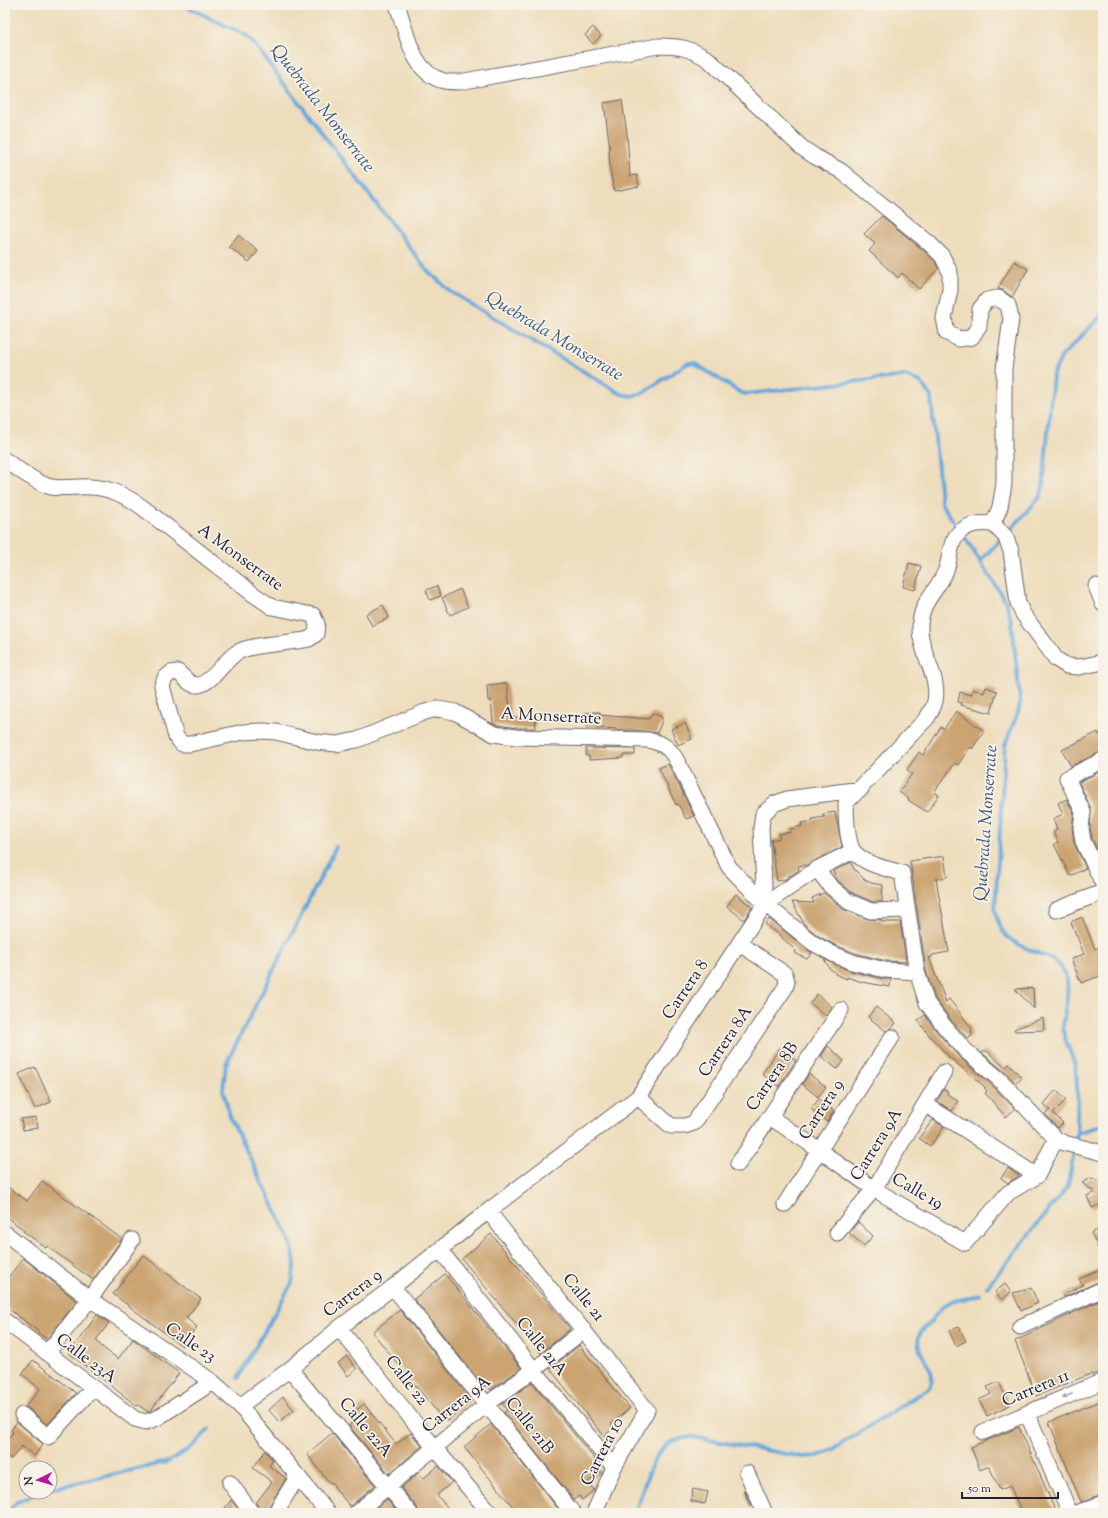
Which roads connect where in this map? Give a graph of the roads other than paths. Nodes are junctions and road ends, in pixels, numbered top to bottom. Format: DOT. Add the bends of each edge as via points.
graph roads {
  1 [pos="397,5"];
  2 [pos="5,460"];
  3 [pos="993,524"];
  4 [pos="1096,586"];
  5 [pos="1103,604"];
  6 [pos="1103,662"];
  7 [pos="1103,760"];
  8 [pos="861,789"];
  9 [pos="853,851"];
  10 [pos="817,869"];
  11 [pos="1103,884"];
  12 [pos="1103,892"];
  13 [pos="765,904"];
  14 [pos="907,910"];
  15 [pos="1056,910"];
  16 [pos="740,944"];
  17 [pos="917,972"];
  18 [pos="841,1010"];
  19 [pos="892,1037"];
  20 [pos="944,1072"];
  21 [pos="638,1097"];
  22 [pos="925,1104"];
  23 [pos="770,1117"];
  24 [pos="1060,1141"];
  25 [pos="819,1150"];
  26 [pos="1102,1152"];
  27 [pos="738,1164"];
  28 [pos="1037,1176"];
  29 [pos="874,1189"];
  30 [pos="785,1204"];
  31 [pos="488,1211"];
  32 [pos="5,1233"];
  33 [pos="837,1233"];
  34 [pos="132,1240"];
  35 [pos="440,1250"];
  36 [pos="393,1288"];
  37 [pos="1103,1289"];
  38 [pos="90,1299"];
  39 [pos="5,1321"];
  40 [pos="1020,1327"];
  41 [pos="339,1328"];
  42 [pos="584,1330"];
  43 [pos="47,1353"];
  44 [pos="290,1369"];
  45 [pos="534,1370"];
  46 [pos="1103,1381"];
  47 [pos="213,1382"];
  48 [pos="93,1388"];
  49 [pos="487,1404"];
  50 [pos="240,1406"];
  51 [pos="647,1410"];
  52 [pos="1027,1413"];
  53 [pos="22,1415"];
  54 [pos="983,1432"];
  55 [pos="434,1447"];
  56 [pos="614,1467"];
  57 [pos="747,1473"];
  58 [pos="298,1476"];
  59 [pos="230,1483"];
  60 [pos="389,1486"];
  61 [pos="1103,1503"];
  62 [pos="252,1513"];
  63 [pos="275,1513"];
  64 [pos="328,1513"];
  65 [pos="356,1513"];
  66 [pos="410,1513"];
  67 [pos="490,1513"];
  68 [pos="573,1513"];
  69 [pos="594,1513"];
  70 [pos="765,1513"];
  71 [pos="1070,1513"];
  72 [pos="1077,1513"];
  1 -- 3 [label="street" via="412,50 420,65 443,81 460,82 658,46 692,50 708,60 802,147 841,171 942,256 950,272 950,290 944,318 947,333 960,339 972,337 978,326 980,309 987,300 998,298 1008,305 1011,319 1004,369 1004,484 1000,507"];
  2 -- 13 [label="street, A Monserrate" via="50,487 91,487 125,495 272,607 313,615 317,624 316,634 309,639 237,652 208,681 198,685 189,683 178,672 171,673 165,678 162,686 164,694 176,737 182,744 243,732 262,731 337,744 357,740 438,709 455,712 494,734 516,737 648,740 660,743 671,750 729,867"];
  3 -- 6 [label="street" via="1005,536 1011,551 1018,603 1023,614 1056,659 1067,666"];
  3 -- 8 [label="street" via="977,523 960,531 951,545 947,569 922,612 920,630 922,647 935,683 935,702 927,718"];
  4 -- 5 [label="street"];
  7 -- 11 [label="street" via="1067,778 1083,812 1083,841"];
  8 -- 9 [label="street" via="846,803 846,826"];
  8 -- 13 [label="street" via="787,799 774,804 763,814 761,828"];
  9 -- 10 [label="street"];
  9 -- 14 [label="street" via="871,864 902,873"];
  10 -- 13 [label="street"];
  10 -- 14 [label="street" via="830,886 849,902 871,911"];
  12 -- 15 [label="street"];
  13 -- 16 [label="street, Carrera 8"];
  13 -- 17 [label="street" via="813,943 833,954 884,970"];
  14 -- 17 [label="street"];
  16 -- 21 [label="street, Carrera 8"];
  16 -- 21 [label="street, Carrera 8A" via="785,974 785,988 694,1123 671,1126"];
  17 -- 24 [label="street" via="927,1002 944,1026 966,1051 999,1079"];
  18 -- 23 [label="street, Carrera 8B"];
  19 -- 25 [label="street, Carrera 9"];
  20 -- 22 [label="street, Carrera 9A"];
  21 -- 31 [label="street, Carrera 8"];
  22 -- 28 [label="street"];
  22 -- 29 [label="street, Carrera 9A"];
  23 -- 25 [label="street, Calle 19"];
  23 -- 27 [label="street, Carrera 8B"];
  24 -- 26 [label="street"];
  24 -- 28 [label="street"];
  25 -- 29 [label="street, Calle 19"];
  25 -- 30 [label="street, Carrera 9"];
  28 -- 29 [label="street, Calle 19" via="1008,1193 966,1242"];
  29 -- 33 [label="street, Carrera 9A"];
  31 -- 35 [label="street, Carrera 9"];
  31 -- 42 [label="street, Calle 21"];
  32 -- 38 [label="street, Calle 23"];
  34 -- 38 [label="street"];
  35 -- 36 [label="street, Carrera 9"];
  35 -- 45 [label="street, Calle 21A"];
  36 -- 41 [label="street, Carrera 9"];
  36 -- 49 [label="street, Calle 21B"];
  37 -- 40 [label="street"];
  38 -- 43 [label="street"];
  38 -- 47 [label="street, Calle 23"];
  39 -- 43 [label="street, Calle 23A"];
  41 -- 44 [label="street, Carrera 9"];
  41 -- 55 [label="street, Calle 22"];
  42 -- 45 [label="street, Carrera 9A"];
  42 -- 51 [label="street, Calle 21"];
  43 -- 48 [label="street, Calle 23A"];
  44 -- 50 [label="street, Carrera 9"];
  44 -- 60 [label="street, Calle 22A"];
  45 -- 49 [label="street, Carrera 9A"];
  45 -- 56 [label="street, Calle 21A"];
  46 -- 52 [label="street, Carrera 11, one-way"];
  47 -- 48 [label="street, Calle 23A" via="157,1418 146,1422 135,1419"];
  47 -- 50 [label="street, Calle 23"];
  48 -- 53 [label="street" via="48,1437"];
  49 -- 55 [label="street, Carrera 9A"];
  49 -- 68 [label="street, Calle 21B"];
  50 -- 58 [label="street, Calle 23"];
  51 -- 56 [label="street, Carrera 10"];
  52 -- 54 [label="street, Carrera 11"];
  52 -- 71 [label="street"];
  55 -- 60 [label="street, Carrera 9A"];
  55 -- 67 [label="street, Calle 22"];
  56 -- 69 [label="street, Carrera 10"];
  57 -- 70 [label="street"];
  58 -- 63 [label="street"];
  58 -- 64 [label="street, Calle 23"];
  59 -- 62 [label="street"];
  60 -- 65 [label="street, Carrera 9A"];
  60 -- 66 [label="street, Calle 22A"];
  61 -- 72 [label="street"];
}
